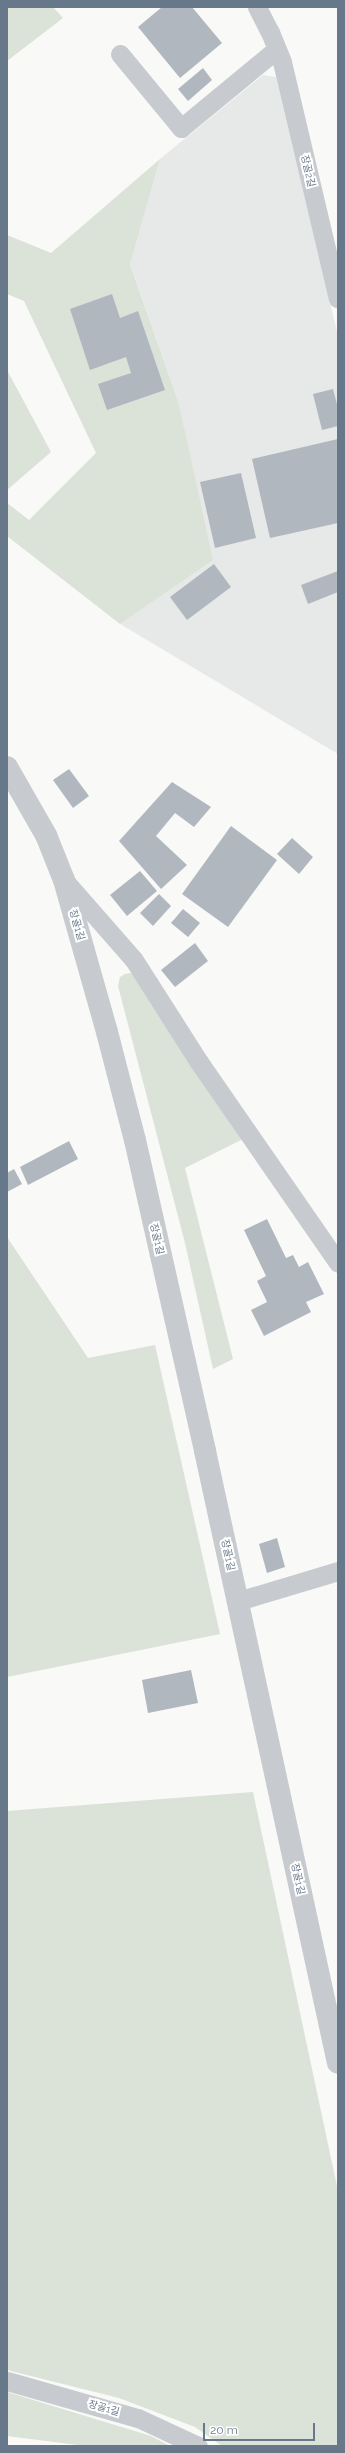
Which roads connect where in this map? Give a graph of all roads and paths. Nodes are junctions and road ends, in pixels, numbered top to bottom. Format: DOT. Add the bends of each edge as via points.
graph roads {
  1 [pos="257,7"];
  2 [pos="277,49"];
  3 [pos="120,54"];
  4 [pos="338,295"];
  5 [pos="7,767"];
  6 [pos="64,880"];
  7 [pos="338,1263"];
  8 [pos="338,1571"];
  9 [pos="238,1601"];
  10 [pos="338,2063"];
  11 [pos="7,2381"];
  12 [pos="198,2446"];
  1 -- 2 [label="lane, 장골2길"];
  2 -- 3 [label="lane" via="181,128"];
  2 -- 4 [label="lane, 장골2길"];
  5 -- 6 [label="street, 장골1길" via="46,835"];
  6 -- 7 [label="lane, 장골1길" via="134,960 200,1062"];
  6 -- 9 [label="street, 장골1길" via="135,1140"];
  8 -- 9 [label="lane"];
  9 -- 10 [label="street, 장골1길"];
  11 -- 12 [label="lane, 장골1길" via="138,2418"];
}
